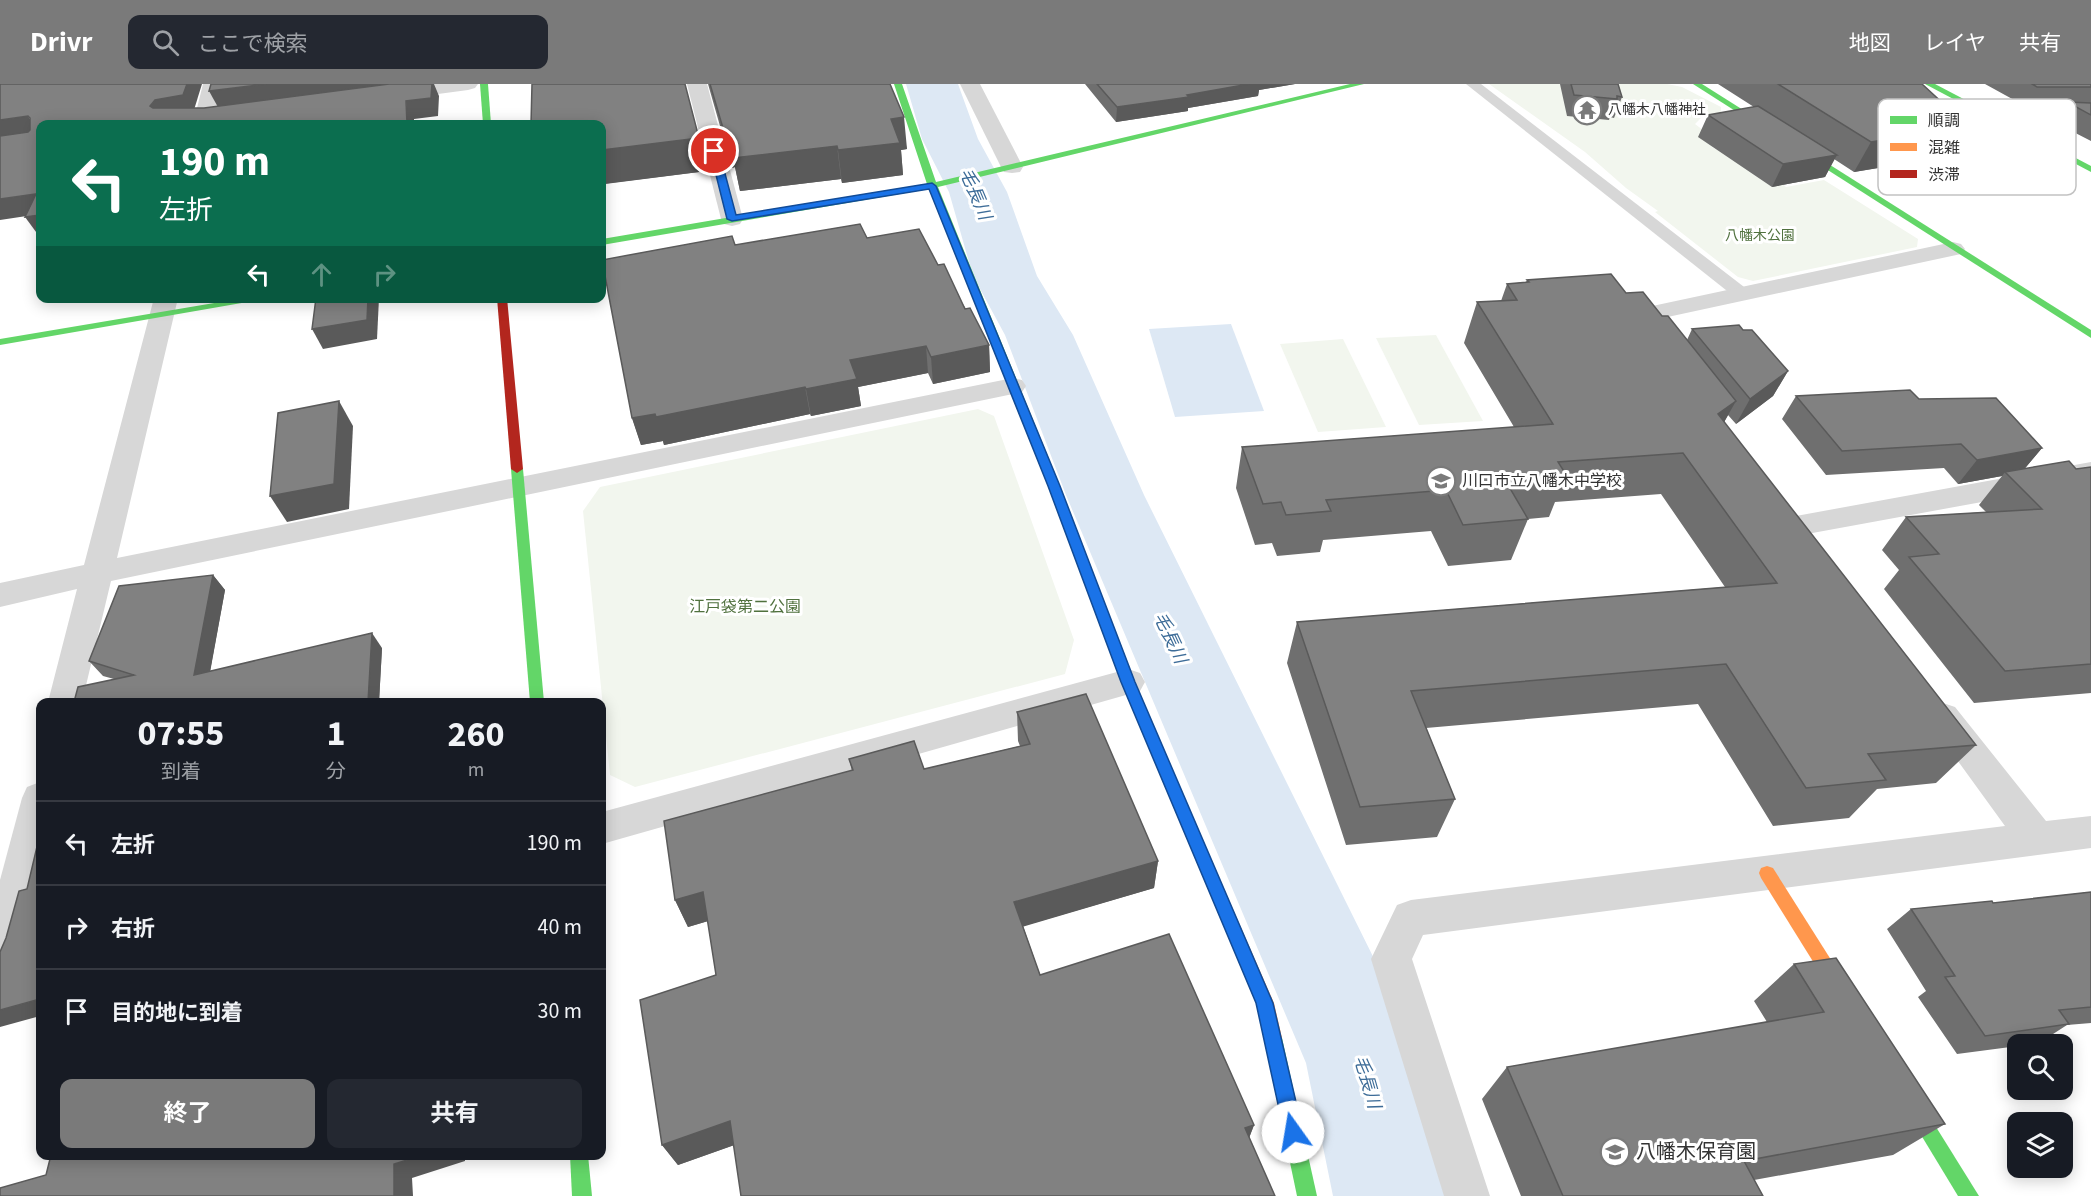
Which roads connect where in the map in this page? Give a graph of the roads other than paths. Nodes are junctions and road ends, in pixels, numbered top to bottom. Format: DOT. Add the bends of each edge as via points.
graph roads {
  1 [pos="213,84"];
  2 [pos="468,84"];
  3 [pos="484,84"];
  4 [pos="697,84"];
  5 [pos="898,84"];
  6 [pos="970,84"];
  7 [pos="1360,84"];
  8 [pos="1473,84"];
  9 [pos="1697,84"];
  10 [pos="1929,84"];
  11 [pos="376,97"];
  12 [pos="1958,99"];
  13 [pos="227,117"];
  14 [pos="198,120"];
  15 [pos="212,120"];
  16 [pos="487,120"];
  17 [pos="2076,161"];
  18 [pos="1012,167"];
  19 [pos="2091,169"];
  20 [pos="932,186"];
  21 [pos="732,219"];
  22 [pos="606,241"];
  23 [pos="1953,249"];
  24 [pos="1742,294"];
  25 [pos="209,303"];
  26 [pos="502,303"];
  27 [pos="164,307"];
  28 [pos="2091,335"];
  29 [pos="0,342"];
  30 [pos="1674,368"];
  31 [pos="1013,386"];
  32 [pos="2091,472"];
  33 [pos="519,486"];
  34 [pos="1818,554"];
  35 [pos="97,573"];
  36 [pos="0,595"];
  37 [pos="1128,682"];
  38 [pos="1927,697"];
  39 [pos="66,698"];
  40 [pos="537,698"];
  41 [pos="36,814"];
  42 [pos="606,827"];
  43 [pos="2091,832"];
  44 [pos="2037,839"];
  45 [pos="1767,873"];
  46 [pos="0,958"];
  47 [pos="1856,1014"];
  48 [pos="1900,1085"];
  49 [pos="579,1160"];
  50 [pos="582,1196"];
  51 [pos="1308,1196"];
  52 [pos="1467,1196"];
  53 [pos="1969,1196"];
  1 -- 14 [label="street"];
  2 -- 11 [label="street"];
  3 -- 16 [label="street"];
  4 -- 21 [label="street"];
  5 -- 20 [label="street"];
  6 -- 18 [label="street"];
  7 -- 18 [label="street"];
  8 -- 24 [label="lane"];
  9 -- 23 [label="street"];
  10 -- 12 [label="street"];
  13 -- 15 [label="street"];
  17 -- 19 [label="street"];
  18 -- 20 [label="street"];
  20 -- 21 [label="street"];
  20 -- 31 [label="street"];
  21 -- 22 [label="street"];
  23 -- 24 [label="street"];
  23 -- 28 [label="street"];
  24 -- 30 [label="street" via="1652,314 1646,331"];
  25 -- 27 [label="street"];
  26 -- 33 [label="street"];
  27 -- 29 [label="street"];
  27 -- 35 [label="street"];
  31 -- 33 [label="street"];
  31 -- 37 [label="street"];
  32 -- 34 [label="street" via="1789,517"];
  33 -- 35 [label="street"];
  33 -- 40 [label="street"];
  35 -- 36 [label="street"];
  35 -- 39 [label="street"];
  37 -- 42 [label="street"];
  37 -- 51 [label="street" via="1265,1003"];
  38 -- 44 [label="street"];
  41 -- 46 [label="street"];
  43 -- 44 [label="street"];
  44 -- 45 [label="street"];
  45 -- 47 [label="street"];
  45 -- 52 [label="street" via="1411,918 1391,959"];
  48 -- 53 [label="street"];
  49 -- 50 [label="street"];
}
